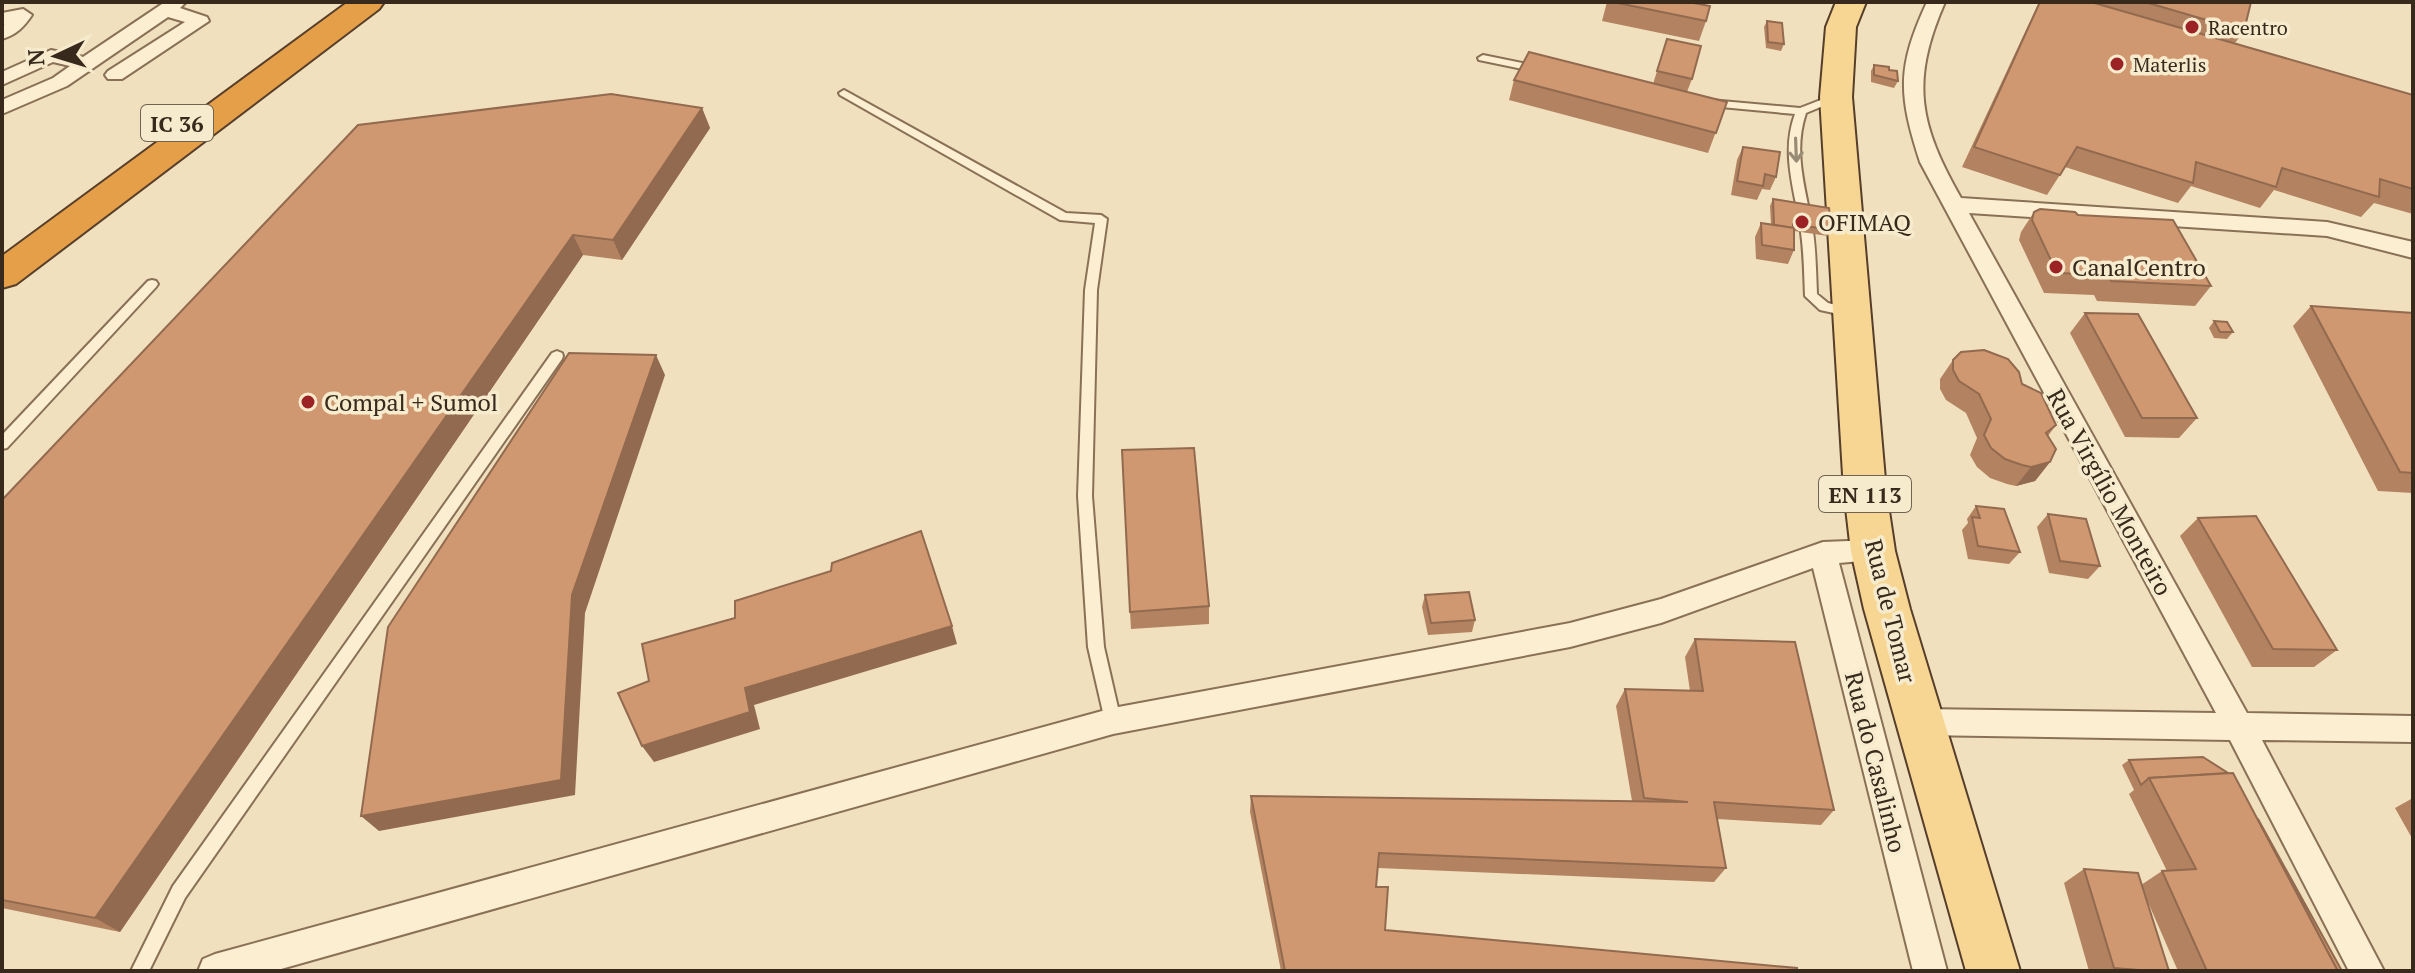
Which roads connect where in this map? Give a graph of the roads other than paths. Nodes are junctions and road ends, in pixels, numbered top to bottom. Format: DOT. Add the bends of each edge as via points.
graph roads {
  1 [pos="342,2"];
  2 [pos="368,2"];
  3 [pos="1851,2"];
  4 [pos="1936,2"];
  5 [pos="172,6"];
  6 [pos="2,19"];
  7 [pos="2,33"];
  8 [pos="1483,58"];
  9 [pos="86,64"];
  10 [pos="1543,71"];
  11 [pos="115,75"];
  12 [pos="2,79"];
  13 [pos="844,93"];
  14 [pos="1702,102"];
  15 [pos="1819,104"];
  16 [pos="2,108"];
  17 [pos="1952,205"];
  18 [pos="2413,250"];
  19 [pos="2,251"];
  20 [pos="2,275"];
  21 [pos="152,284"];
  22 [pos="557,356"];
  23 [pos="2,444"];
  24 [pos="1873,551"];
  25 [pos="1823,553"];
  26 [pos="1113,721"];
  27 [pos="1920,722"];
  28 [pos="2239,727"];
  29 [pos="2413,729"];
  30 [pos="140,971"];
  31 [pos="215,971"];
  32 [pos="1930,971"];
  33 [pos="1993,971"];
  34 [pos="2367,971"];
  1 -- 19 [label="highway, IC 36"];
  2 -- 20 [label="highway, IC 36"];
  3 -- 15 [label="main road, Rua de Tomar / EN 113"];
  4 -- 17 [label="street, Rua Virgílio Monteiro" via="1915,51 1911,96 1930,162"];
  5 -- 9 [label="street"];
  5 -- 11 [label="street" via="200,21"];
  6 -- 7 [label="street" via="23,15"];
  8 -- 10 [label="lane"];
  9 -- 12 [label="street" via="51,56"];
  9 -- 16 [label="street"];
  13 -- 26 [label="lane" via="1064,217 1101,219 1091,290 1085,496 1096,647"];
  14 -- 15 [label="lane"];
  15 -- 24 [label="main road, Rua de Tomar / EN 113" via="1854,314"];
  17 -- 18 [label="street" via="2327,229"];
  17 -- 28 [label="street, Rua Virgílio Monteiro"];
  21 -- 23 [label="lane"];
  22 -- 30 [label="lane" via="179,892"];
  24 -- 25 [label="street"];
  24 -- 27 [label="main road, Rua de Tomar / EN 113"];
  25 -- 26 [label="street" via="1661,611 1570,635"];
  25 -- 32 [label="street, Rua do Casalinho"];
  26 -- 31 [label="street"];
  27 -- 28 [label="street"];
  27 -- 33 [label="main road, Rua de Tomar / EN 113"];
  28 -- 29 [label="street"];
  28 -- 34 [label="street, Rua Virgílio Monteiro"];
}
